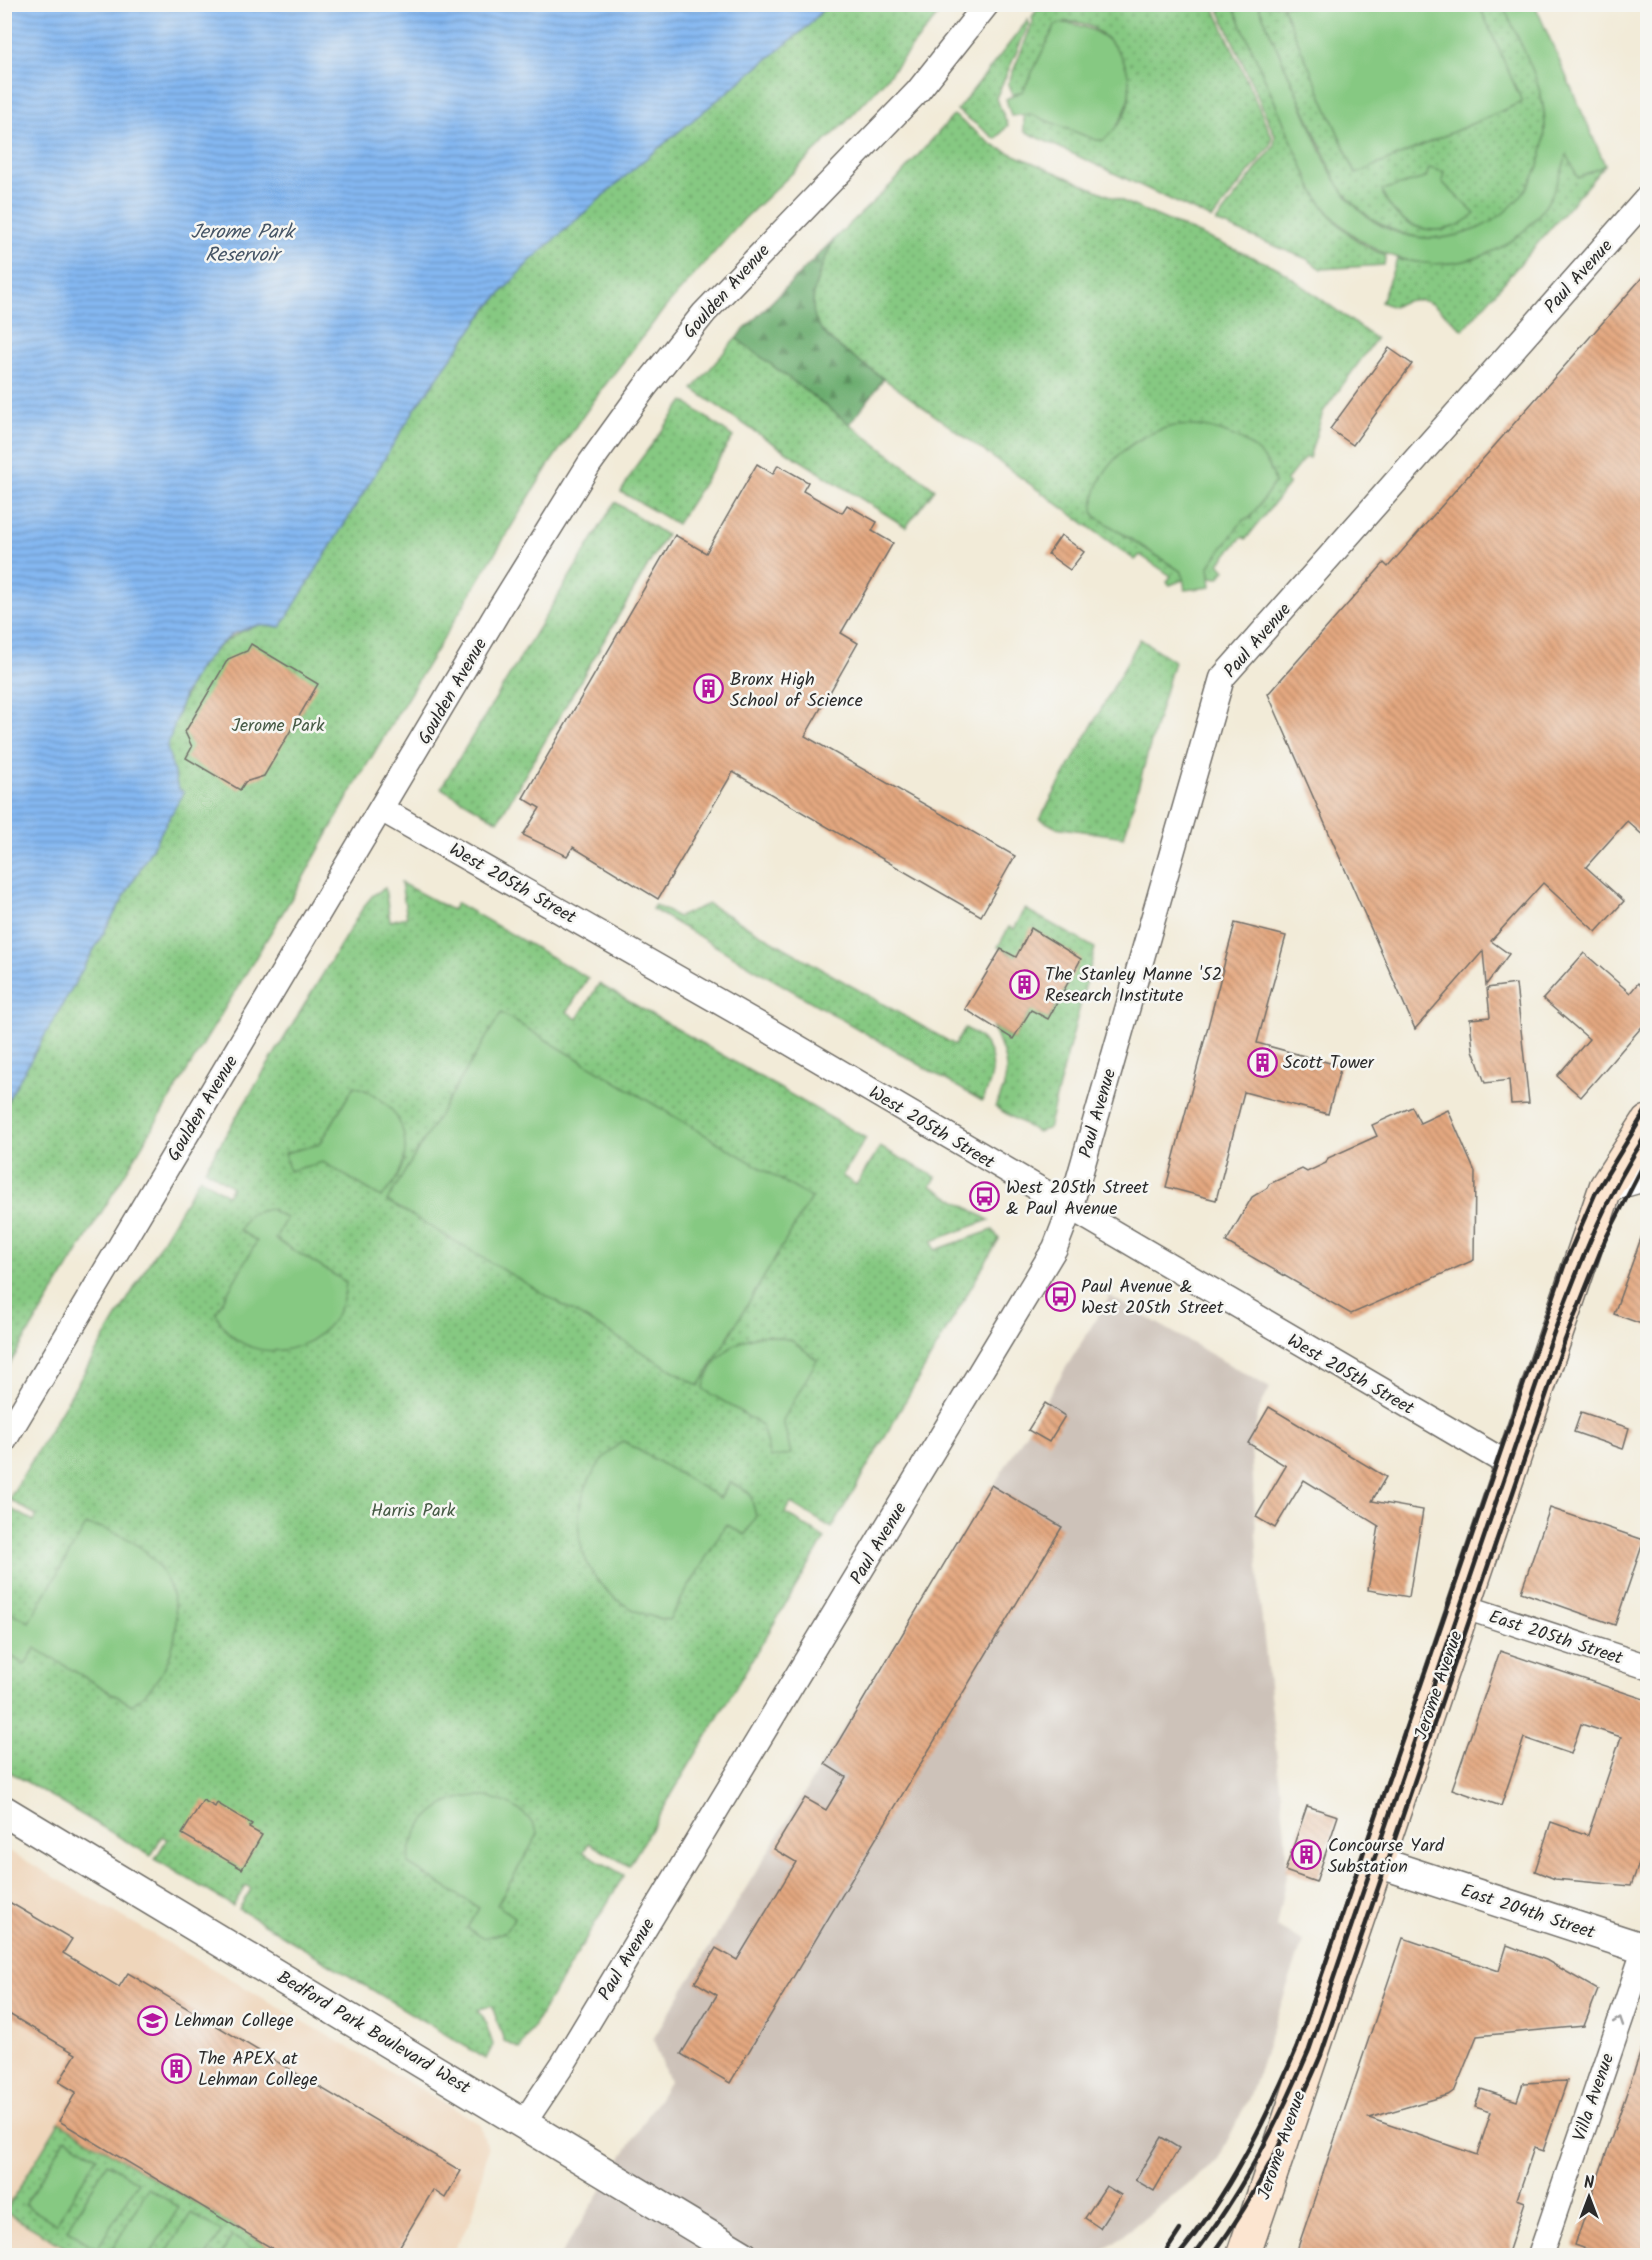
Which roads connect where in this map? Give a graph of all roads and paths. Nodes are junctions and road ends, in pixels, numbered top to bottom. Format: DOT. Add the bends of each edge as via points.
graph roads {
  1 [pos="987,4"];
  2 [pos="1647,197"];
  3 [pos="381,809"];
  4 [pos="1647,1122"];
  5 [pos="1647,1175"];
  6 [pos="1606,1187"];
  7 [pos="1070,1209"];
  8 [pos="4,1441"];
  9 [pos="1513,1467"];
  10 [pos="1465,1606"];
  11 [pos="1647,1667"];
  12 [pos="4,1811"];
  13 [pos="1377,1862"];
  14 [pos="1647,1948"];
  15 [pos="523,2124"];
  16 [pos="743,2256"];
  17 [pos="1243,2256"];
  18 [pos="1540,2256"];
  1 -- 3 [label="street, Goulden Avenue" via="918,91 738,276 645,387 560,510"];
  2 -- 7 [label="street, Paul Avenue" via="1222,678"];
  3 -- 7 [label="street, West 205th Street" via="758,1024"];
  3 -- 8 [label="street, Goulden Avenue"];
  4 -- 6 [label="main road, Jerome Avenue"];
  5 -- 6 [label="street"];
  6 -- 9 [label="main road, Jerome Avenue"];
  7 -- 9 [label="street, West 205th Street"];
  7 -- 15 [label="street, Paul Avenue" via="1045,1264 546,2092"];
  9 -- 10 [label="main road, Jerome Avenue"];
  10 -- 11 [label="street, East 205th Street"];
  10 -- 13 [label="main road, Jerome Avenue"];
  12 -- 15 [label="street, Bedford Park Boulevard West"];
  13 -- 14 [label="street, East 204th Street"];
  13 -- 17 [label="main road, Jerome Avenue"];
  18 -- 14 [label="street, Villa Avenue, one-way"];
  15 -- 16 [label="street, Bedford Park Boulevard West"];
}
